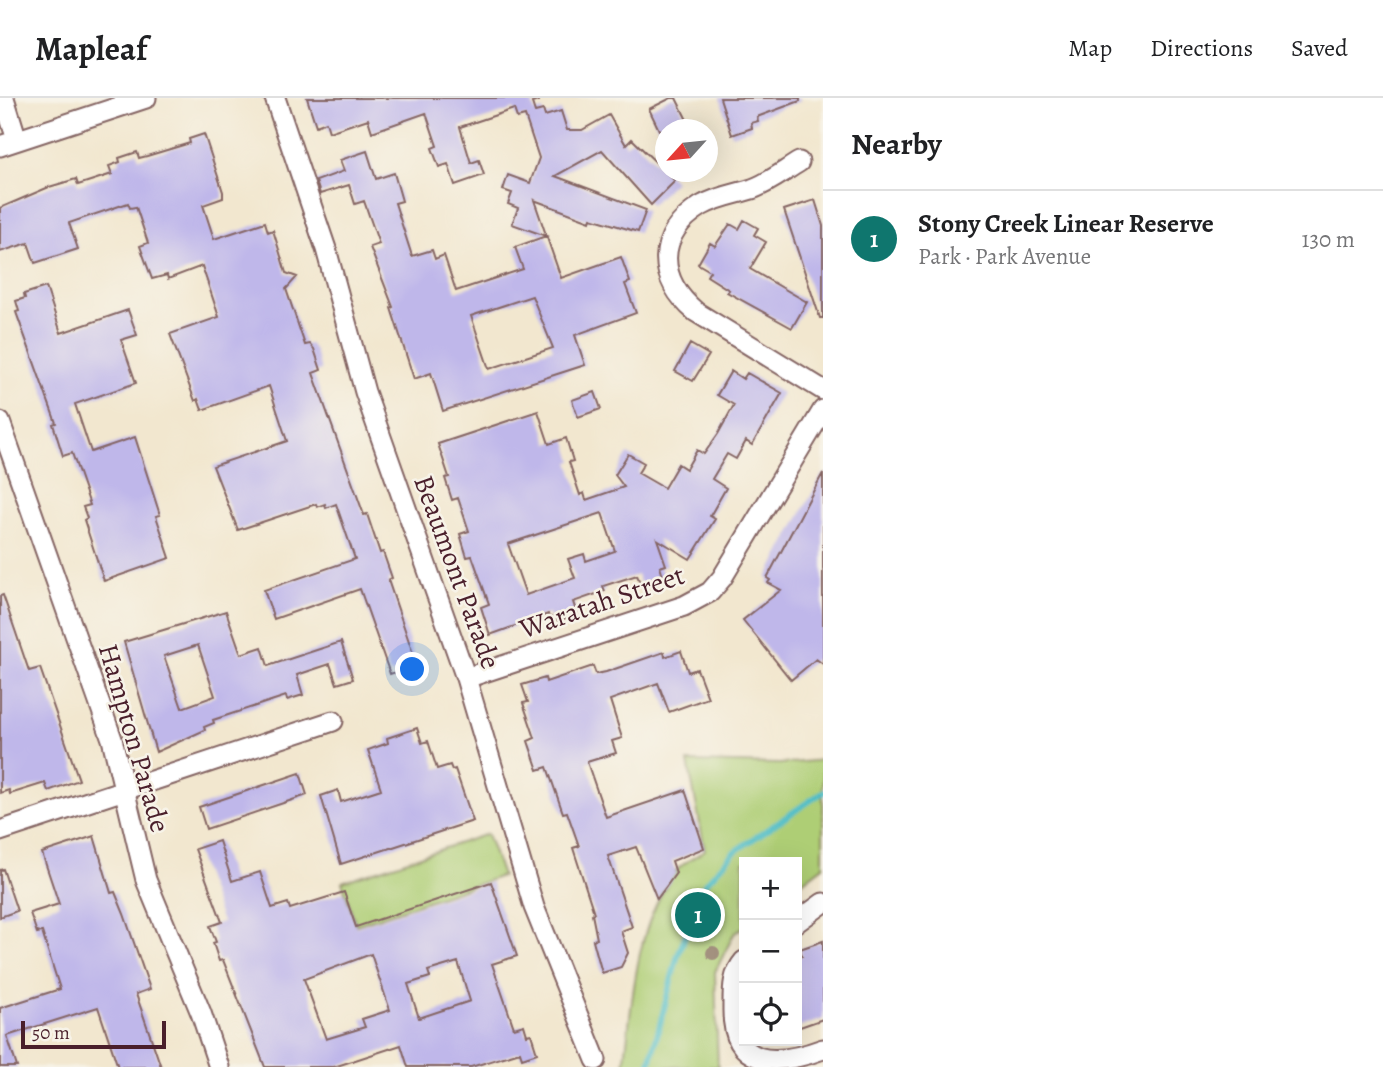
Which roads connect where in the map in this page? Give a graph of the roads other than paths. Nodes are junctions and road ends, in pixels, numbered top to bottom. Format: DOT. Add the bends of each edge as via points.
graph roads {
  1 [pos="4,98"];
  2 [pos="146,98"];
  3 [pos="275,98"];
  4 [pos="8,143"];
  5 [pos="799,162"];
  6 [pos="823,390"];
  7 [pos="823,410"];
  8 [pos="0,422"];
  9 [pos="466,678"];
  10 [pos="333,721"];
  11 [pos="124,790"];
  12 [pos="0,831"];
  13 [pos="823,903"];
  14 [pos="800,920"];
  15 [pos="739,970"];
  16 [pos="823,1049"];
  17 [pos="596,1060"];
  18 [pos="219,1067"];
  1 -- 4 [label="street"];
  2 -- 4 [label="street"];
  3 -- 9 [label="street, Beaumont Parade" via="326,249 365,391"];
  5 -- 6 [label="street" via="755,188 704,204 689,215 677,228 666,263 678,297 696,312"];
  7 -- 9 [label="street, Waratah Street" via="710,592 684,606"];
  8 -- 11 [label="street, Hampton Parade" via="103,713"];
  9 -- 17 [label="street, Beaumont Parade" via="534,907"];
  10 -- 11 [label="street"];
  11 -- 12 [label="street"];
  11 -- 18 [label="street, Hampton Parade" via="146,880"];
  13 -- 14 [label="street"];
  15 -- 16 [label="street" via="734,978 733,1022 745,1052 761,1062 780,1064"];
}
